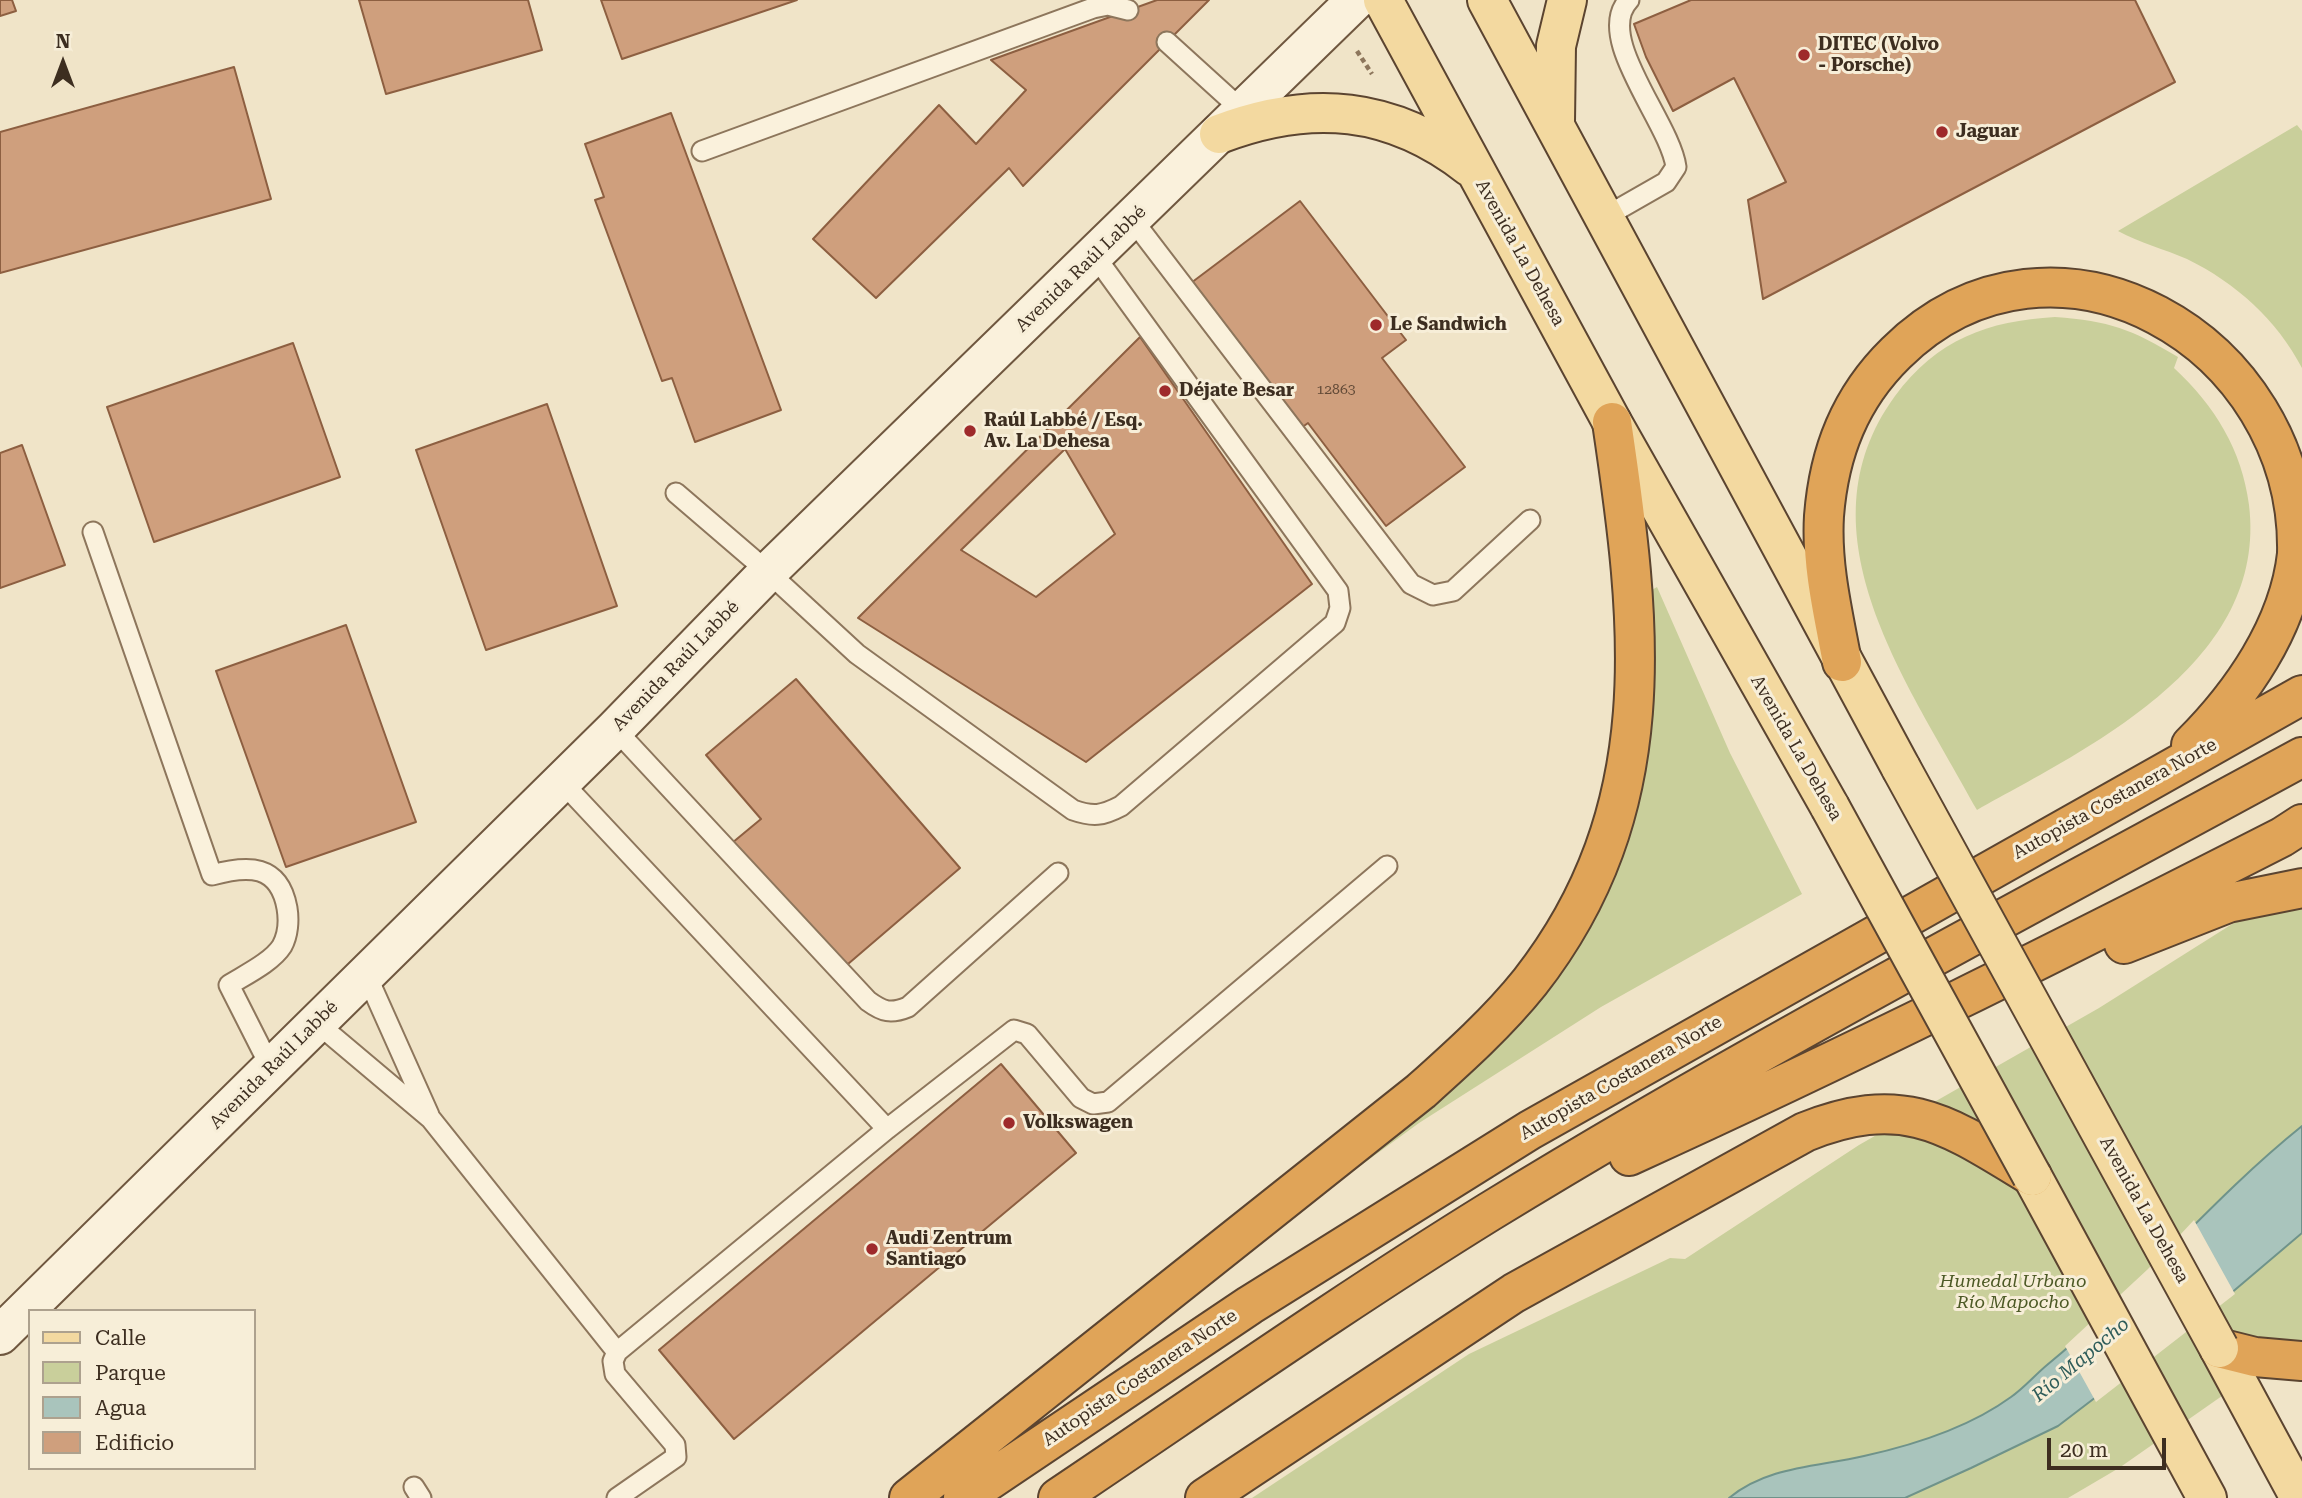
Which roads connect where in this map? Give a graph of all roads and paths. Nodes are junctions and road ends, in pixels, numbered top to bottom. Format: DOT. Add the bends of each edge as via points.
graph roads {
  1 [pos="1356,0"];
  2 [pos="1383,0"];
  3 [pos="1487,0"];
  4 [pos="1567,0"];
  5 [pos="1629,0"];
  6 [pos="1128,10"];
  7 [pos="1167,42"];
  8 [pos="1231,122"];
  9 [pos="1555,128"];
  10 [pos="702,151"];
  11 [pos="1474,170"];
  12 [pos="1603,218"];
  13 [pos="1132,219"];
  14 [pos="1095,256"];
  15 [pos="1612,422"];
  16 [pos="676,493"];
  17 [pos="1530,520"];
  18 [pos="93,532"];
  19 [pos="768,572"];
  20 [pos="1842,662"];
  21 [pos="2302,695"];
  22 [pos="615,729"];
  23 [pos="2302,757"];
  24 [pos="2167,769"];
  25 [pos="562,782"];
  26 [pos="2292,830"];
  27 [pos="1387,866"];
  28 [pos="1058,873"];
  29 [pos="2302,888"];
  30 [pos="366,974"];
  31 [pos="317,1023"];
  32 [pos="1846,1054"];
  33 [pos="271,1068"];
  34 [pos="431,1119"];
  35 [pos="887,1129"];
  36 [pos="2032,1176"];
  37 [pos="1491,1211"];
  38 [pos="0,1335"];
  39 [pos="2219,1348"];
  40 [pos="617,1352"];
  41 [pos="2302,1361"];
  42 [pos="2203,1491"];
  43 [pos="617,1498"];
  44 [pos="909,1498"];
  45 [pos="963,1498"];
  46 [pos="1058,1498"];
  47 [pos="1205,1498"];
  48 [pos="2300,1498"];
  1 -- 8 [label="main road, Avenida Raúl Labbé"];
  2 -- 11 [label="main road, Avenida La Dehesa"];
  3 -- 9 [label="main road, Avenida La Dehesa"];
  4 -- 9 [label="main road" via="1556,46"];
  5 -- 12 [label="lane" via="1620,10 1621,45 1676,167 1666,182"];
  6 -- 10 [label="lane" via="1108,5 1093,8"];
  7 -- 8 [label="lane"];
  8 -- 11 [label="main road" via="1326,112 1362,116 1422,135"];
  8 -- 13 [label="main road, Avenida Raúl Labbé"];
  9 -- 12 [label="main road, Avenida La Dehesa"];
  11 -- 15 [label="main road, Avenida La Dehesa"];
  12 -- 20 [label="main road, Avenida La Dehesa"];
  13 -- 14 [label="main road, Avenida Raúl Labbé"];
  13 -- 17 [label="lane" via="1411,583 1433,595 1453,591"];
  14 -- 19 [label="main road, Avenida Raúl Labbé"];
  14 -- 19 [label="lane" via="1338,591 1340,608 1335,623 1121,806 1091,816 1073,810 857,654"];
  15 -- 36 [label="main road, Avenida La Dehesa, bridge"];
  15 -- 44 [label="highway" via="1635,607 1635,700 1628,755 1608,836 1579,905 1556,945 1497,1018 1421,1091"];
  16 -- 19 [label="lane"];
  18 -- 33 [label="lane" via="212,875 239,867 263,872 283,888 289,921 282,946 229,985"];
  19 -- 22 [label="main road, Avenida Raúl Labbé"];
  20 -- 24 [label="highway" via="1825,571 1826,496 1839,437 1877,373 1927,327 1985,299 2039,288 2127,299 2185,326 2222,354 2252,387 2284,446 2296,496 2296,556 2290,588 2268,643 2228,702"];
  20 -- 39 [label="main road, Avenida La Dehesa, bridge"];
  21 -- 24 [label="highway, Autopista Costanera Norte"];
  22 -- 25 [label="main road, Avenida Raúl Labbé"];
  22 -- 28 [label="lane" via="880,1010 893,1013 908,1007"];
  23 -- 37 [label="highway" via="1728,1073"];
  24 -- 45 [label="highway, Autopista Costanera Norte" via="1530,1130 1250,1305"];
  25 -- 30 [label="main road, Avenida Raúl Labbé"];
  25 -- 35 [label="lane"];
  26 -- 32 [label="highway"];
  27 -- 35 [label="lane" via="1108,1102 1093,1104 1081,1098 1027,1034 1013,1030"];
  29 -- 32 [label="highway" via="2203,911 2037,982"];
  30 -- 31 [label="main road, Avenida Raúl Labbé"];
  30 -- 34 [label="lane"];
  31 -- 33 [label="main road, Avenida Raúl Labbé"];
  31 -- 34 [label="lane"];
  32 -- 37 [label="highway" via="1584,1176"];
  33 -- 38 [label="main road, Avenida Raúl Labbé"];
  34 -- 40 [label="lane"];
  35 -- 40 [label="lane"];
  36 -- 42 [label="main road, Avenida La Dehesa"];
  36 -- 47 [label="highway" via="1935,1121 1913,1115 1862,1114 1805,1132 1602,1241 1431,1346"];
  37 -- 46 [label="highway" via="1296,1335"];
  39 -- 41 [label="highway"];
  39 -- 48 [label="main road, Avenida La Dehesa"];
  40 -- 43 [label="lane" via="615,1374 675,1445 676,1457"];
}
